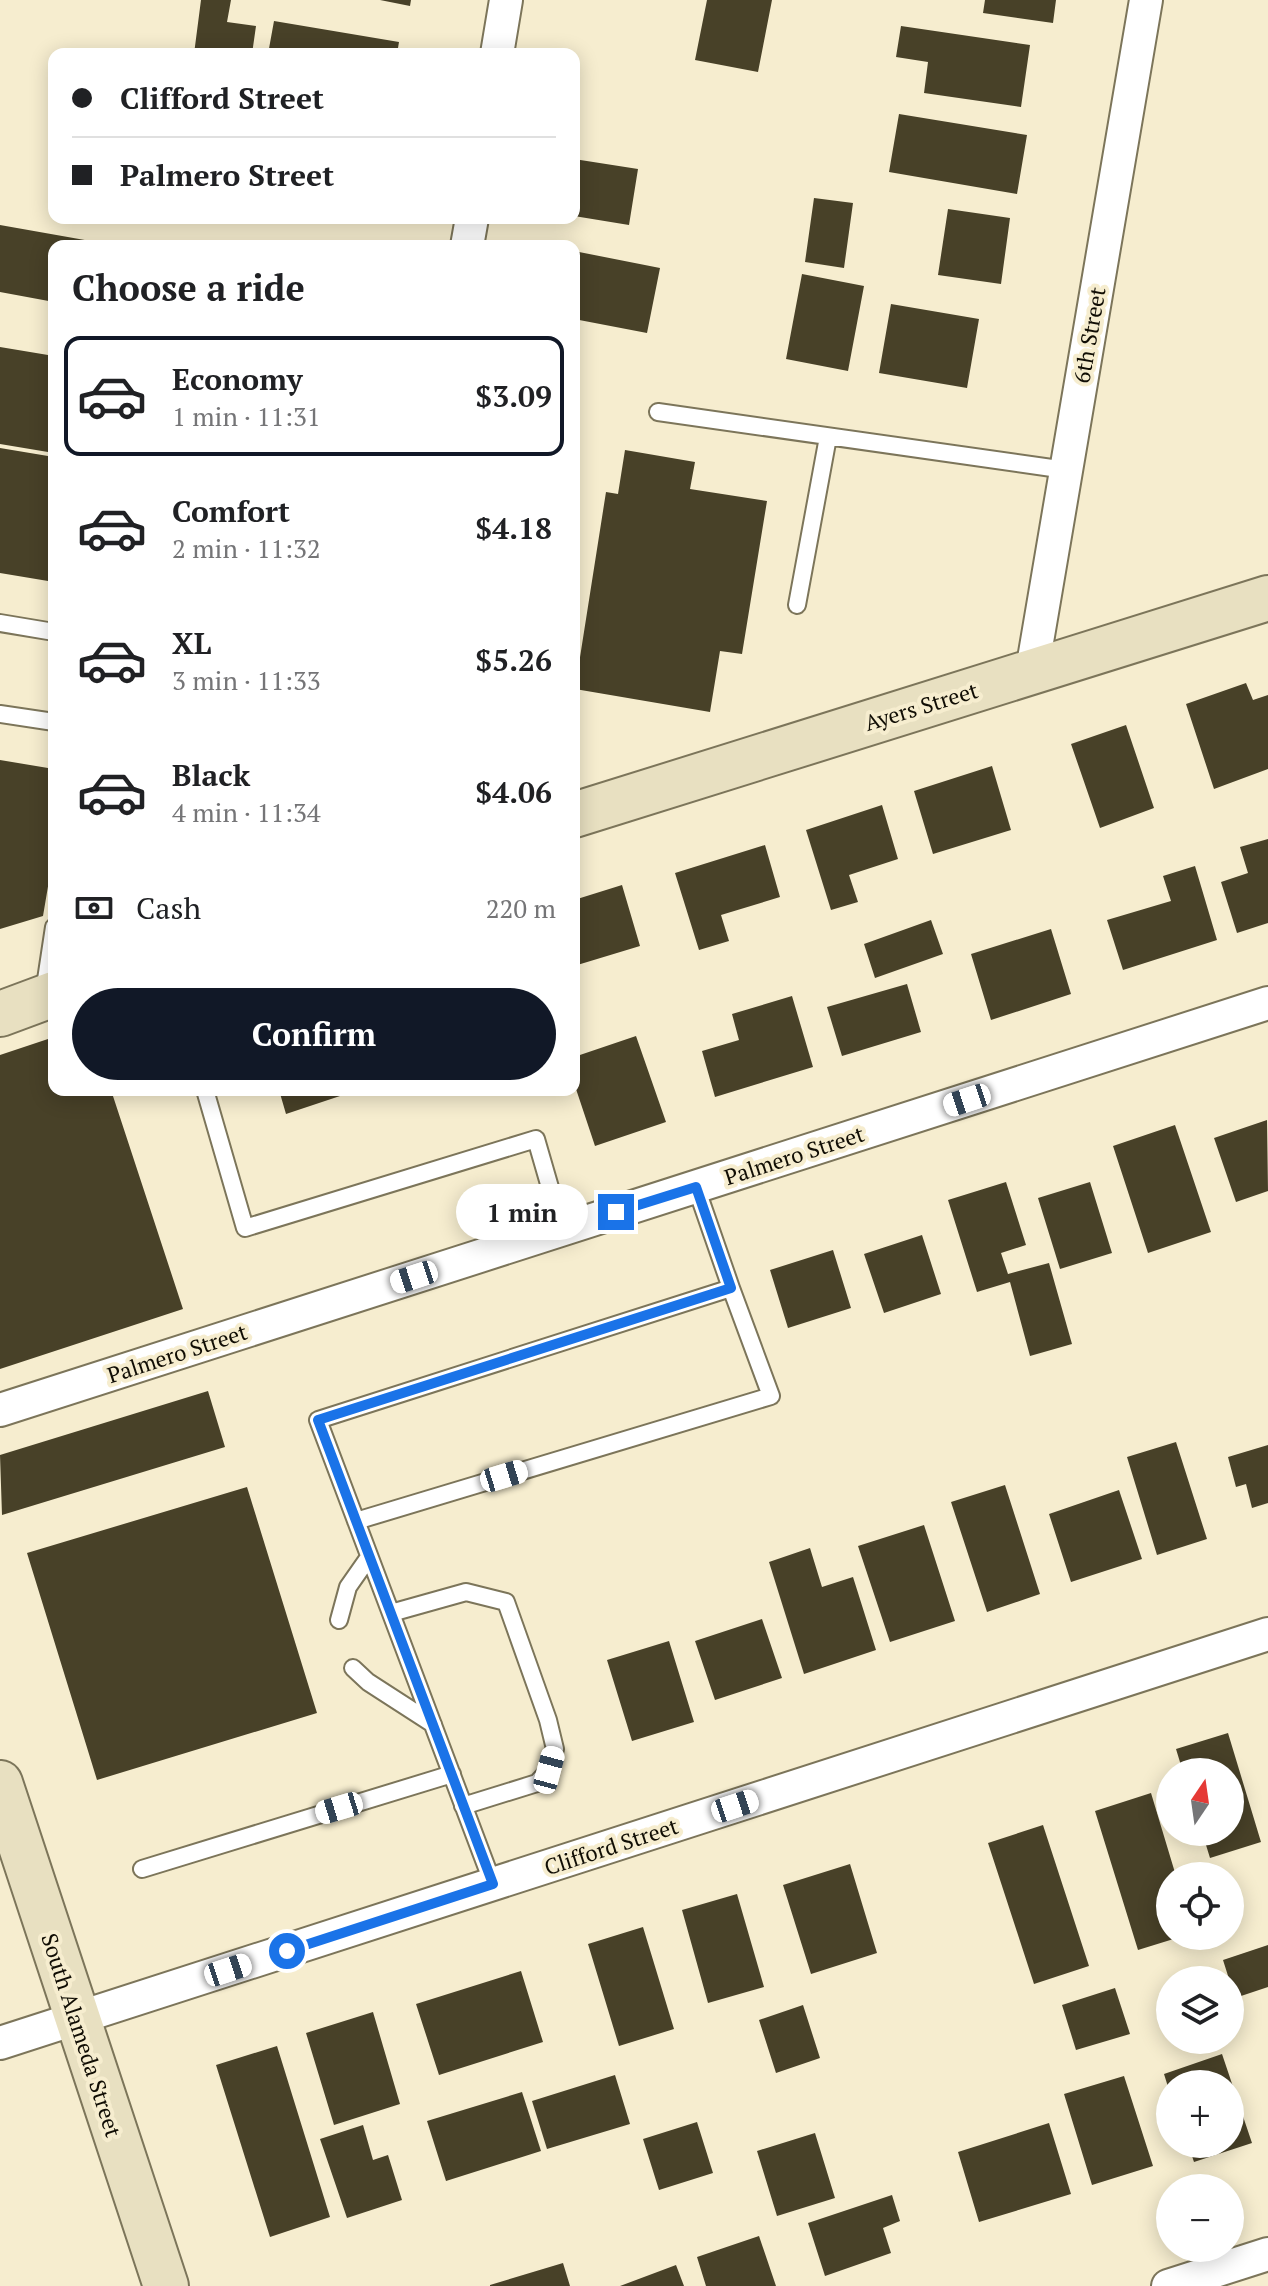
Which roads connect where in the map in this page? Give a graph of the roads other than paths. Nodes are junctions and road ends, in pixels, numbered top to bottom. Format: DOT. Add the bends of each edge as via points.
graph roads {
  1 [pos="506,0"];
  2 [pos="1146,0"];
  3 [pos="498,48"];
  4 [pos="658,412"];
  5 [pos="828,437"];
  6 [pos="1066,470"];
  7 [pos="1268,598"];
  8 [pos="797,605"];
  9 [pos="0,623"];
  10 [pos="48,631"];
  11 [pos="1032,671"];
  12 [pos="0,714"];
  13 [pos="48,721"];
  14 [pos="580,813"];
  15 [pos="48,996"];
  16 [pos="1268,1003"];
  17 [pos="0,1014"];
  18 [pos="207,1096"];
  19 [pos="696,1187"];
  20 [pos="562,1229"];
  21 [pos="731,1288"];
  22 [pos="0,1410"];
  23 [pos="356,1521"];
  24 [pos="369,1557"];
  25 [pos="391,1613"];
  26 [pos="339,1620"];
  27 [pos="1268,1634"];
  28 [pos="353,1668"];
  29 [pos="433,1724"];
  30 [pos="452,1774"];
  31 [pos="0,1783"];
  32 [pos="463,1806"];
  33 [pos="142,1869"];
  34 [pos="493,1884"];
  35 [pos="76,2019"];
  36 [pos="0,2043"];
  37 [pos="1268,2254"];
  38 [pos="166,2286"];
  39 [pos="1168,2286"];
  1 -- 3 [label="street"];
  2 -- 6 [label="street, 6th Street"];
  4 -- 5 [label="lane"];
  5 -- 6 [label="lane"];
  5 -- 8 [label="lane"];
  6 -- 11 [label="street, 6th Street"];
  7 -- 11 [label="main road, Ayers Street"];
  9 -- 10 [label="lane"];
  11 -- 14 [label="main road, Ayers Street"];
  12 -- 13 [label="lane"];
  15 -- 17 [label="main road"];
  16 -- 19 [label="street, Palmero Street"];
  18 -- 20 [label="lane" via="245,1228 536,1139"];
  19 -- 20 [label="street, Palmero Street"];
  19 -- 21 [label="lane"];
  20 -- 22 [label="street, Palmero Street"];
  21 -- 23 [label="lane" via="318,1420"];
  21 -- 23 [label="lane" via="771,1396"];
  23 -- 24 [label="lane"];
  24 -- 25 [label="lane"];
  24 -- 26 [label="lane" via="348,1587"];
  25 -- 29 [label="lane"];
  25 -- 32 [label="lane" via="466,1592 506,1602 555,1749 549,1770 537,1783"];
  27 -- 34 [label="street, Clifford Street"];
  28 -- 29 [label="lane"];
  29 -- 30 [label="lane"];
  30 -- 32 [label="lane"];
  30 -- 33 [label="lane"];
  31 -- 35 [label="main road, South Alameda Street"];
  32 -- 34 [label="lane"];
  34 -- 35 [label="street, Clifford Street"];
  35 -- 36 [label="street, Clifford Street"];
  35 -- 38 [label="main road, South Alameda Street"];
  37 -- 39 [label="street"];
}
